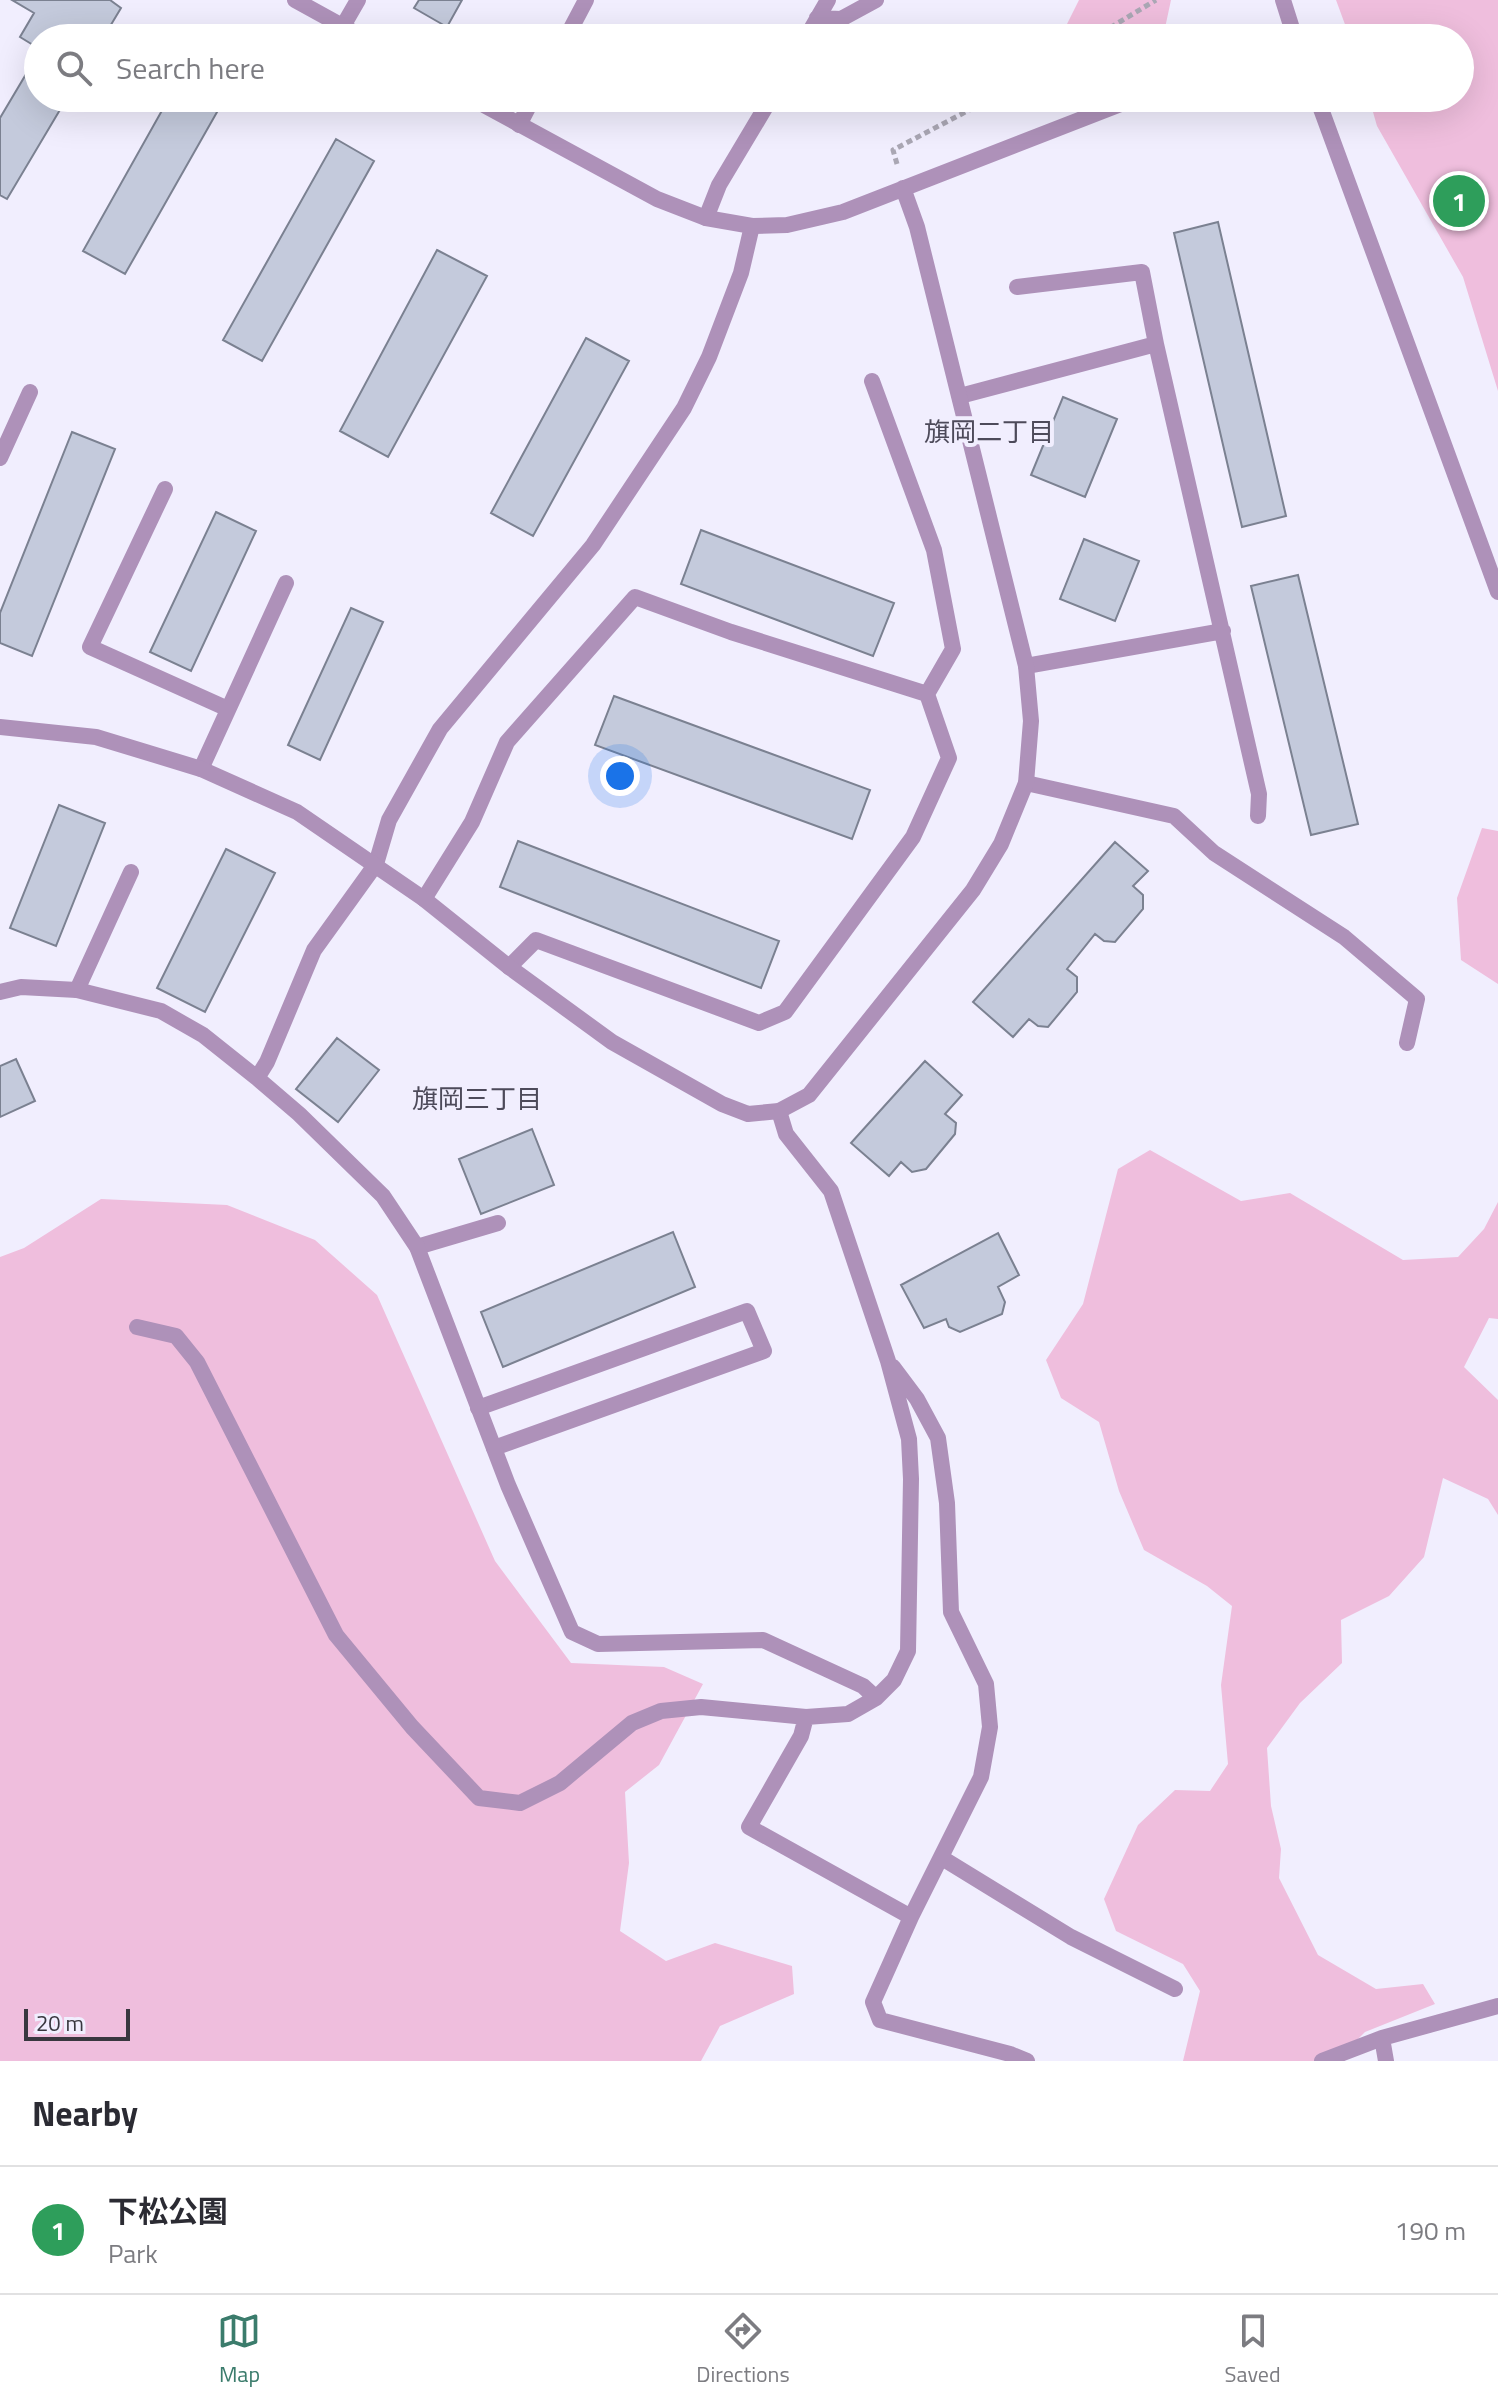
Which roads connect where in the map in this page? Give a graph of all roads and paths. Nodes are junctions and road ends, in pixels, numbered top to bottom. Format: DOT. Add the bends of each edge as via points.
graph roads {
  1 [pos="295,0"];
  2 [pos="358,0"];
  3 [pos="586,0"];
  4 [pos="828,0"];
  5 [pos="876,0"];
  6 [pos="1156,0"];
  7 [pos="1283,0"];
  8 [pos="817,18"];
  9 [pos="339,24"];
  10 [pos="344,24"];
  11 [pos="573,24"];
  12 [pos="814,24"];
  13 [pos="1116,24"];
  14 [pos="1291,24"];
  15 [pos="496,112"];
  16 [pos="526,112"];
  17 [pos="763,112"];
  18 [pos="965,112"];
  19 [pos="1100,112"];
  20 [pos="1322,112"];
  21 [pos="519,125"];
  22 [pos="903,188"];
  23 [pos="706,218"];
  24 [pos="752,226"];
  25 [pos="1017,287"];
  26 [pos="1156,344"];
  27 [pos="872,381"];
  28 [pos="30,392"];
  29 [pos="960,396"];
  30 [pos="0,458"];
  31 [pos="165,489"];
  32 [pos="286,583"];
  33 [pos="1498,592"];
  34 [pos="1223,631"];
  35 [pos="1026,666"];
  36 [pos="927,694"];
  37 [pos="228,709"];
  38 [pos="0,727"];
  39 [pos="201,769"];
  40 [pos="1026,783"];
  41 [pos="1258,816"];
  42 [pos="376,864"];
  43 [pos="131,872"];
  44 [pos="424,899"];
  45 [pos="509,967"];
  46 [pos="77,990"];
  47 [pos="0,992"];
  48 [pos="1407,1043"];
  49 [pos="257,1078"];
  50 [pos="779,1111"];
  51 [pos="498,1223"];
  52 [pos="417,1247"];
  53 [pos="137,1327"];
  54 [pos="888,1361"];
  55 [pos="478,1408"];
  56 [pos="494,1448"];
  57 [pos="876,1698"];
  58 [pos="806,1717"];
  59 [pos="942,1858"];
  60 [pos="911,1917"];
  61 [pos="1175,1989"];
  62 [pos="1498,2006"];
  63 [pos="1382,2038"];
  64 [pos="1027,2061"];
  65 [pos="1322,2061"];
  66 [pos="1386,2061"];
  1 -- 9 [label="street"];
  2 -- 10 [label="street"];
  3 -- 11 [label="street"];
  4 -- 8 [label="street"];
  5 -- 8 [label="street" via="841,19"];
  6 -- 13 [label="path"];
  7 -- 14 [label="street"];
  8 -- 12 [label="street"];
  15 -- 21 [label="street"];
  16 -- 21 [label="street"];
  17 -- 23 [label="street" via="719,185"];
  18 -- 22 [label="path" via="893,150"];
  19 -- 22 [label="street"];
  20 -- 33 [label="street"];
  21 -- 23 [label="street" via="657,199"];
  22 -- 24 [label="street" via="843,212 787,225"];
  22 -- 29 [label="street"];
  23 -- 24 [label="street"];
  24 -- 42 [label="street" via="741,273 684,408 593,545 440,729 389,820"];
  25 -- 26 [label="street" via="1142,272"];
  26 -- 29 [label="street"];
  26 -- 34 [label="street"];
  27 -- 36 [label="street" via="934,550 953,649"];
  28 -- 30 [label="street"];
  29 -- 35 [label="street"];
  31 -- 37 [label="street" via="90,647"];
  32 -- 37 [label="street"];
  34 -- 35 [label="street"];
  34 -- 41 [label="street" via="1259,794"];
  35 -- 40 [label="street" via="1031,721"];
  36 -- 44 [label="street" via="635,597 507,742 472,822"];
  36 -- 45 [label="street" via="949,758 913,837 785,1012 759,1023 536,940"];
  37 -- 39 [label="street"];
  38 -- 39 [label="street" via="96,737"];
  39 -- 42 [label="street" via="297,812"];
  40 -- 48 [label="street" via="1174,816 1214,853 1344,937 1417,999"];
  40 -- 50 [label="street" via="1001,844 973,890 809,1095"];
  42 -- 44 [label="street"];
  42 -- 49 [label="street" via="314,950"];
  43 -- 46 [label="street"];
  44 -- 45 [label="street"];
  45 -- 50 [label="street" via="612,1042 722,1104 748,1114"];
  46 -- 47 [label="street" via="21,987"];
  46 -- 49 [label="street" via="161,1011 203,1035"];
  49 -- 52 [label="street" via="375,1187"];
  50 -- 54 [label="street" via="786,1134 831,1191"];
  51 -- 52 [label="street"];
  52 -- 55 [label="street"];
  53 -- 58 [label="street" via="176,1336 197,1362 336,1635 479,1798 520,1803 560,1783 632,1723 661,1711 701,1707"];
  54 -- 57 [label="street" via="909,1439 908,1651 894,1680"];
  54 -- 59 [label="street" via="938,1438 947,1503 951,1612 986,1684 990,1727 981,1777"];
  55 -- 56 [label="street"];
  55 -- 56 [label="street" via="747,1311 764,1351"];
  56 -- 57 [label="street" via="572,1632 598,1644 763,1640 863,1686"];
  57 -- 58 [label="street" via="848,1714"];
  58 -- 60 [label="street" via="801,1736 749,1827"];
  59 -- 60 [label="street"];
  59 -- 61 [label="street" via="1071,1937"];
  60 -- 64 [label="street" via="873,2002 880,2020"];
  62 -- 63 [label="street"];
  63 -- 65 [label="street"];
  63 -- 66 [label="street"];
}
